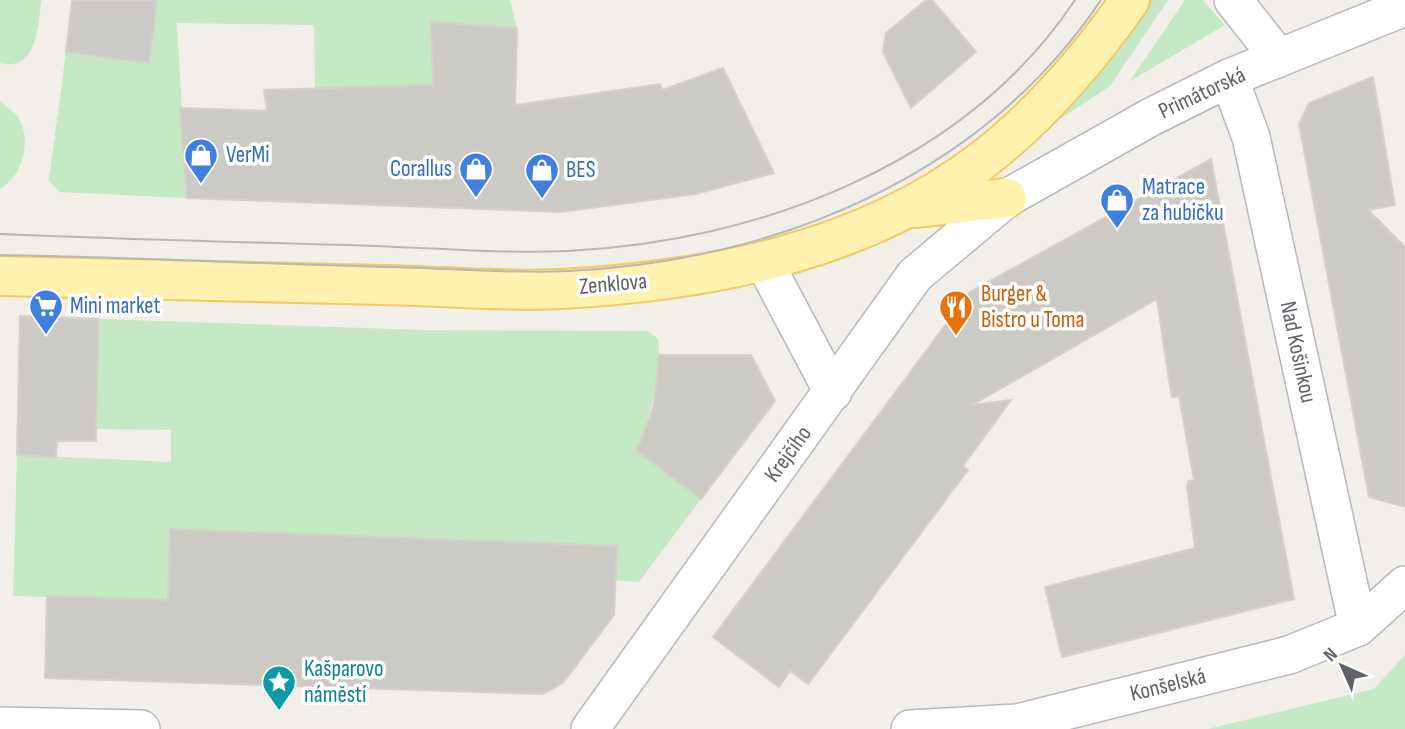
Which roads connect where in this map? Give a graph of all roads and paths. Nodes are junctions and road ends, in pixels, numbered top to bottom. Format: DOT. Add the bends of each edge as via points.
graph roads {
  1 [pos="1130,0"];
  2 [pos="1233,0"];
  3 [pos="1405,7"];
  4 [pos="1279,58"];
  5 [pos="1229,79"];
  6 [pos="1007,198"];
  7 [pos="905,209"];
  8 [pos="764,262"];
  9 [pos="0,276"];
  10 [pos="833,392"];
  11 [pos="1405,585"];
  12 [pos="1358,627"];
  13 [pos="0,726"];
  14 [pos="141,729"];
  15 [pos="590,729"];
  16 [pos="910,729"];
  1 -- 7 [label="main road, Zenklova" via="1089,56 1036,112 979,163"];
  2 -- 4 [label="street"];
  3 -- 4 [label="street, Primátorská"];
  4 -- 5 [label="street, Primátorská"];
  5 -- 6 [label="street, Primátorská"];
  5 -- 12 [label="street, Nad Košinkou" via="1251,136"];
  6 -- 7 [label="main road"];
  6 -- 10 [label="street, Krejčího" via="915,275"];
  7 -- 8 [label="main road, Zenklova"];
  8 -- 9 [label="main road, Zenklova" via="679,279 558,289"];
  8 -- 10 [label="street"];
  10 -- 15 [label="street, Krejčího"];
  11 -- 12 [label="street, Konšelská"];
  12 -- 16 [label="street, Konšelská" via="1289,655 1017,723"];
  13 -- 14 [label="street"];
}
